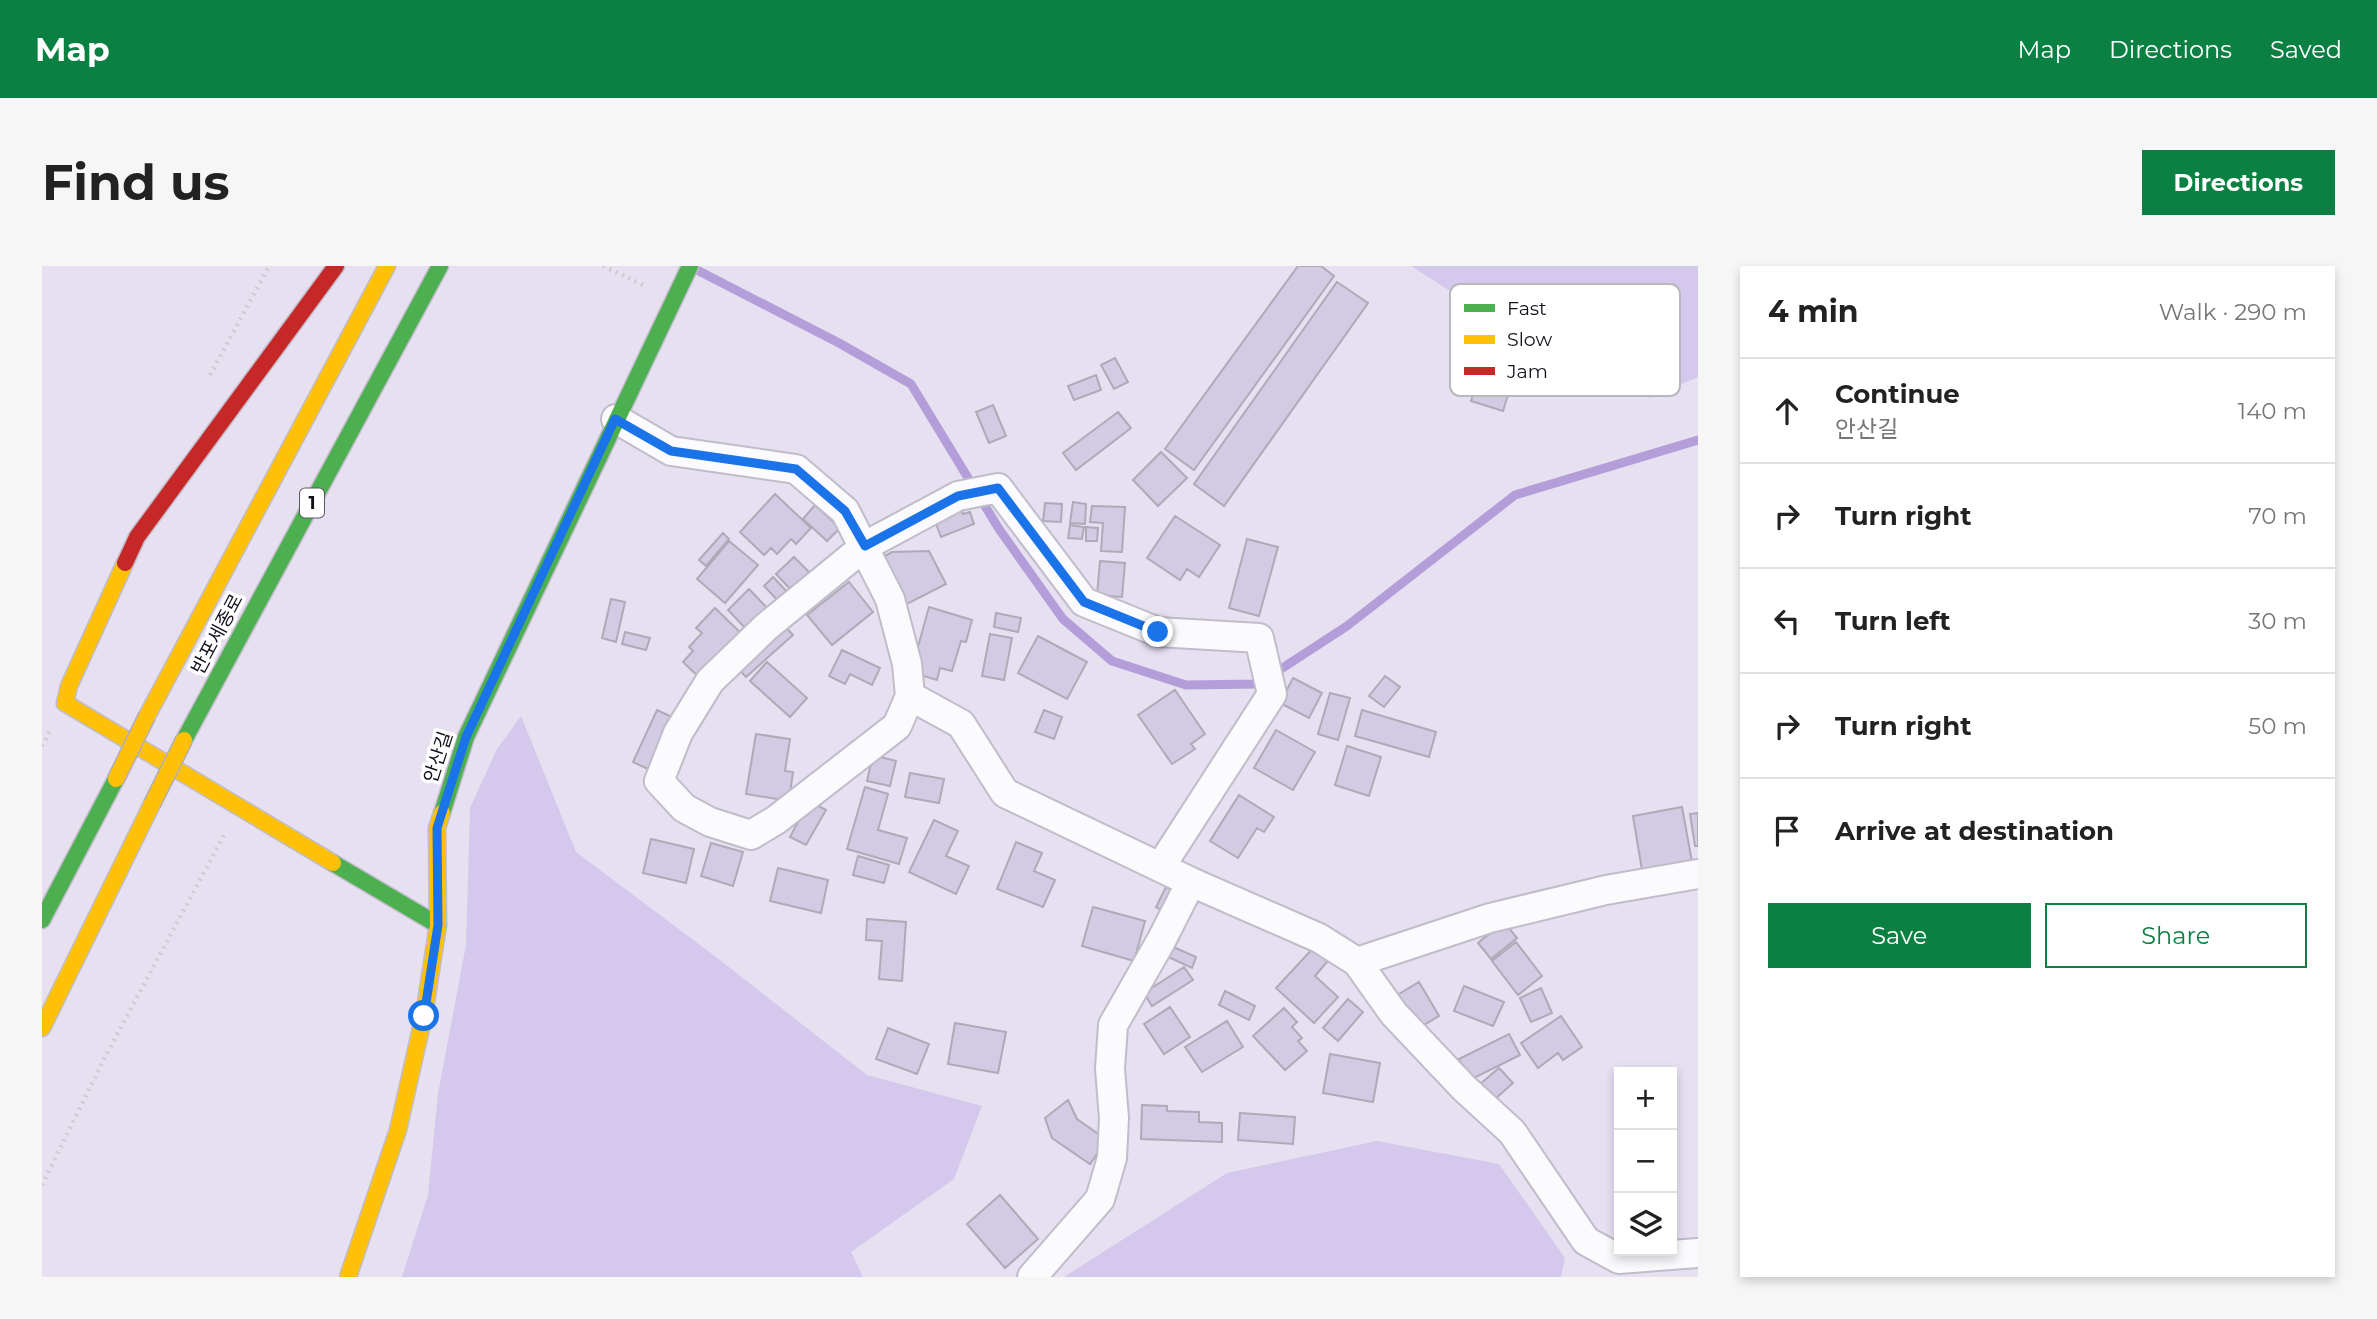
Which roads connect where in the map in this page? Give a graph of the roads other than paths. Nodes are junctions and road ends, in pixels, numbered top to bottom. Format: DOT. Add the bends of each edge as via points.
graph roads {
  1 [pos="336,266"];
  2 [pos="387,266"];
  3 [pos="440,266"];
  4 [pos="690,266"];
  5 [pos="615,419"];
  6 [pos="865,546"];
  7 [pos="910,696"];
  8 [pos="1161,866"];
  9 [pos="1698,874"];
  10 [pos="1191,882"];
  11 [pos="42,919"];
  12 [pos="438,925"];
  13 [pos="1357,962"];
  14 [pos="42,1028"];
  15 [pos="1698,1253"];
  16 [pos="348,1277"];
  17 [pos="1032,1277"];
  1 -- 12 [label="main road" via="137,537 65,703"];
  2 -- 11 [label="main road, 반포세종로 / 1, bridge"];
  3 -- 14 [label="main road, 반포세종로 / 1, bridge" via="184,740"];
  4 -- 5 [label="main road, 안산길"];
  5 -- 6 [label="street" via="671,451 796,469 845,511"];
  5 -- 12 [label="main road, 안산길" via="466,737 437,828"];
  6 -- 7 [label="street" via="890,599 907,664"];
  6 -- 7 [label="street" via="766,627 710,681 678,733 659,781 684,808 751,835 897,726"];
  6 -- 8 [label="street" via="958,496 998,488 1084,602 1158,632 1258,638 1272,694"];
  7 -- 8 [label="street" via="961,724 1005,793"];
  8 -- 10 [label="street"];
  9 -- 13 [label="street" via="1490,918"];
  10 -- 13 [label="street" via="1320,938"];
  10 -- 17 [label="street" via="1113,1025 1112,1158 1100,1199"];
  12 -- 16 [label="main road, 안산길" via="424,1016 398,1130"];
  13 -- 15 [label="street" via="1394,1014 1512,1132 1586,1241 1619,1259"];
}
